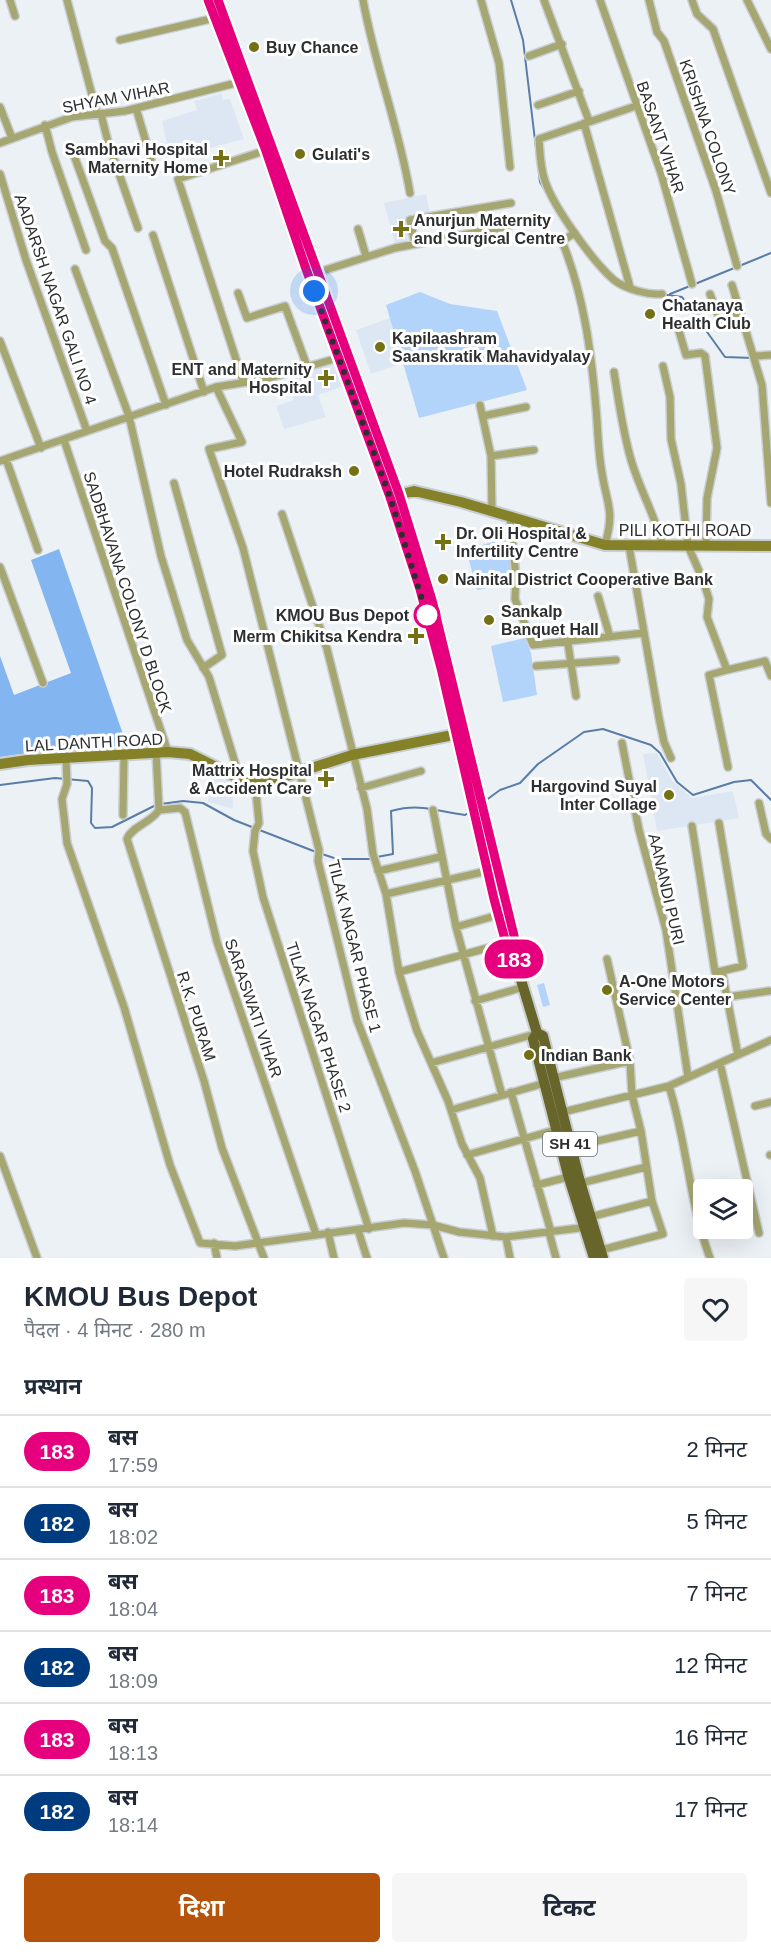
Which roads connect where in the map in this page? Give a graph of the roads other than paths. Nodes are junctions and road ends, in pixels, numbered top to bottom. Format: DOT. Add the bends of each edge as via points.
graph roads {
  1 [pos="10,0"];
  2 [pos="67,0"];
  3 [pos="208,0"];
  4 [pos="218,0"];
  5 [pos="363,0"];
  6 [pos="481,0"];
  7 [pos="544,0"];
  8 [pos="600,0"];
  9 [pos="648,0"];
  10 [pos="692,0"];
  11 [pos="747,0"];
  12 [pos="15,16"];
  13 [pos="215,18"];
  14 [pos="120,40"];
  15 [pos="561,44"];
  16 [pos="771,49"];
  17 [pos="529,56"];
  18 [pos="244,81"];
  19 [pos="579,91"];
  20 [pos="538,105"];
  21 [pos="636,106"];
  22 [pos="0,108"];
  23 [pos="136,108"];
  24 [pos="99,114"];
  25 [pos="587,122"];
  26 [pos="45,125"];
  27 [pos="12,138"];
  28 [pos="0,143"];
  29 [pos="71,147"];
  30 [pos="270,150"];
  31 [pos="151,159"];
  32 [pos="510,167"];
  33 [pos="0,174"];
  34 [pos="410,193"];
  35 [pos="771,193"];
  36 [pos="511,203"];
  37 [pos="509,226"];
  38 [pos="138,228"];
  39 [pos="358,229"];
  40 [pos="575,232"];
  41 [pos="153,235"];
  42 [pos="415,244"];
  43 [pos="86,250"];
  44 [pos="366,256"];
  45 [pos="737,266"];
  46 [pos="75,269"];
  47 [pos="312,269"];
  48 [pos="692,284"];
  49 [pos="732,285"];
  50 [pos="630,286"];
  51 [pos="238,293"];
  52 [pos="662,294"];
  53 [pos="710,294"];
  54 [pos="714,304"];
  55 [pos="695,311"];
  56 [pos="741,313"];
  57 [pos="679,331"];
  58 [pos="0,341"];
  59 [pos="771,355"];
  60 [pos="755,356"];
  61 [pos="342,357"];
  62 [pos="308,366"];
  63 [pos="663,366"];
  64 [pos="615,372"];
  65 [pos="243,381"];
  66 [pos="216,387"];
  67 [pos="204,392"];
  68 [pos="166,405"];
  69 [pos="480,405"];
  70 [pos="526,407"];
  71 [pos="129,416"];
  72 [pos="483,416"];
  73 [pos="87,431"];
  74 [pos="64,440"];
  75 [pos="41,448"];
  76 [pos="534,450"];
  77 [pos="491,456"];
  78 [pos="3,460"];
  79 [pos="769,464"];
  80 [pos="174,483"];
  81 [pos="770,487"];
  82 [pos="394,496"];
  83 [pos="771,503"];
  84 [pos="492,512"];
  85 [pos="282,514"];
  86 [pos="510,517"];
  87 [pos="605,544"];
  88 [pos="706,545"];
  89 [pos="629,546"];
  90 [pos="663,546"];
  91 [pos="688,546"];
  92 [pos="771,546"];
  93 [pos="38,550"];
  94 [pos="0,567"];
  95 [pos="598,597"];
  96 [pos="644,633"];
  97 [pos="610,637"];
  98 [pos="568,644"];
  99 [pos="616,660"];
  100 [pos="571,665"];
  101 [pos="536,666"];
  102 [pos="203,668"];
  103 [pos="727,670"];
  104 [pos="771,676"];
  105 [pos="43,683"];
  106 [pos="576,696"];
  107 [pos="461,734"];
  108 [pos="622,743"];
  109 [pos="162,752"];
  110 [pos="124,755"];
  111 [pos="352,755"];
  112 [pos="66,758"];
  113 [pos="671,758"];
  114 [pos="0,764"];
  115 [pos="728,767"];
  116 [pos="421,771"];
  117 [pos="300,772"];
  118 [pos="240,779"];
  119 [pos="255,783"];
  120 [pos="361,788"];
  121 [pos="759,803"];
  122 [pos="159,810"];
  123 [pos="433,810"];
  124 [pos="479,810"];
  125 [pos="123,815"];
  126 [pos="719,823"];
  127 [pos="692,826"];
  128 [pos="771,839"];
  129 [pos="440,857"];
  130 [pos="378,871"];
  131 [pos="487,871"];
  132 [pos="445,882"];
  133 [pos="386,894"];
  134 [pos="498,898"];
  135 [pos="498,915"];
  136 [pos="456,927"];
  137 [pos="506,943"];
  138 [pos="462,954"];
  139 [pos="607,959"];
  140 [pos="515,960"];
  141 [pos="722,971"];
  142 [pos="399,972"];
  143 [pos="524,987"];
  144 [pos="769,991"];
  145 [pos="727,998"];
  146 [pos="475,1000"];
  147 [pos="537,1033"];
  148 [pos="771,1040"];
  149 [pos="488,1047"];
  150 [pos="738,1054"];
  151 [pos="630,1061"];
  152 [pos="431,1063"];
  153 [pos="720,1063"];
  154 [pos="688,1077"];
  155 [pos="549,1081"];
  156 [pos="669,1086"];
  157 [pos="511,1092"];
  158 [pos="502,1095"];
  159 [pos="632,1095"];
  160 [pos="771,1102"];
  161 [pos="755,1106"];
  162 [pos="451,1110"];
  163 [pos="557,1114"];
  164 [pos="555,1130"];
  165 [pos="641,1131"];
  166 [pos="524,1139"];
  167 [pos="571,1147"];
  168 [pos="467,1155"];
  169 [pos="0,1156"];
  170 [pos="646,1167"];
  171 [pos="568,1177"];
  172 [pos="581,1183"];
  173 [pos="537,1185"];
  174 [pos="652,1201"];
  175 [pos="589,1224"];
  176 [pos="433,1225"];
  177 [pos="369,1229"];
  178 [pos="358,1230"];
  179 [pos="328,1232"];
  180 [pos="550,1232"];
  181 [pos="759,1233"];
  182 [pos="316,1234"];
  183 [pos="494,1236"];
  184 [pos="506,1237"];
  185 [pos="214,1243"];
  186 [pos="258,1244"];
  187 [pos="599,1255"];
  188 [pos="37,1258"];
  189 [pos="217,1258"];
  190 [pos="264,1258"];
  191 [pos="334,1258"];
  192 [pos="367,1258"];
  193 [pos="444,1258"];
  194 [pos="510,1258"];
  195 [pos="556,1258"];
  196 [pos="710,1258"];
  1 -- 12 [label="street"];
  2 -- 24 [label="street"];
  3 -- 13 [label="main road, SH 41"];
  4 -- 18 [label="main road, SH 41"];
  5 -- 34 [label="street" via="370,43 396,120"];
  6 -- 32 [label="street" via="499,63"];
  7 -- 15 [label="street"];
  8 -- 21 [label="street, BASANT VIHAR"];
  9 -- 45 [label="street, KRISHNA COLONY" via="716,191"];
  10 -- 35 [label="street" via="697,14 713,29"];
  11 -- 16 [label="street"];
  13 -- 14 [label="street"];
  13 -- 18 [label="main road, SH 41"];
  15 -- 17 [label="street"];
  15 -- 19 [label="street"];
  18 -- 23 [label="street, SHYAM VIHAR"];
  18 -- 30 [label="main road, SH 41"];
  19 -- 20 [label="street"];
  19 -- 25 [label="street"];
  21 -- 25 [label="street"];
  21 -- 48 [label="street, BASANT VIHAR" via="661,173"];
  22 -- 27 [label="street"];
  23 -- 24 [label="street, SHYAM VIHAR"];
  23 -- 31 [label="street"];
  24 -- 26 [label="street, SHYAM VIHAR"];
  24 -- 38 [label="street"];
  25 -- 40 [label="street" via="539,139 546,184"];
  25 -- 50 [label="street"];
  26 -- 27 [label="street, SHYAM VIHAR"];
  26 -- 43 [label="street"];
  27 -- 28 [label="street, SHYAM VIHAR"];
  29 -- 68 [label="street" via="105,241 112,248"];
  30 -- 47 [label="main road, SH 41"];
  30 -- 65 [label="street" via="178,179"];
  33 -- 73 [label="street, AADARSH NAGAR GALI NO 4"];
  36 -- 42 [label="street" via="410,220"];
  37 -- 42 [label="street"];
  39 -- 44 [label="street"];
  40 -- 50 [label="street" via="614,280"];
  40 -- 87 [label="street" via="562,241 577,279 588,335 602,473 611,502"];
  41 -- 67 [label="street"];
  42 -- 44 [label="street"];
  44 -- 47 [label="street"];
  46 -- 71 [label="street"];
  47 -- 61 [label="main road, SH 41"];
  49 -- 56 [label="street"];
  50 -- 52 [label="street" via="647,294"];
  51 -- 62 [label="street" via="247,318 285,306"];
  53 -- 54 [label="street"];
  54 -- 55 [label="street"];
  54 -- 56 [label="street" via="720,320"];
  56 -- 60 [label="street"];
  57 -- 88 [label="street" via="686,355 705,356 712,402 717,448 707,498"];
  58 -- 75 [label="street"];
  59 -- 60 [label="street"];
  60 -- 79 [label="street" via="762,385"];
  61 -- 62 [label="street"];
  61 -- 82 [label="main road, SH 41"];
  62 -- 65 [label="street" via="266,379"];
  63 -- 91 [label="street"];
  64 -- 90 [label="street" via="625,439"];
  65 -- 66 [label="street"];
  66 -- 67 [label="street"];
  66 -- 117 [label="street, TILAK NAGAR PHASE 1" via="242,442 208,449 243,548"];
  67 -- 68 [label="street"];
  68 -- 71 [label="street"];
  69 -- 72 [label="street"];
  70 -- 72 [label="street"];
  71 -- 73 [label="street"];
  71 -- 102 [label="street" via="161,556 187,640"];
  72 -- 77 [label="street"];
  73 -- 74 [label="street"];
  74 -- 75 [label="street"];
  74 -- 109 [label="street, SADBHAVANA COLONY D BLOCK"];
  75 -- 78 [label="street"];
  76 -- 77 [label="street"];
  77 -- 84 [label="street"];
  78 -- 93 [label="street"];
  79 -- 81 [label="street"];
  80 -- 102 [label="street" via="222,655"];
  81 -- 83 [label="street"];
  82 -- 84 [label="street, PILI KOTHI ROAD" via="414,491"];
  82 -- 107 [label="main road, SH 41" via="432,600"];
  84 -- 86 [label="street, PILI KOTHI ROAD"];
  85 -- 111 [label="street" via="327,649"];
  86 -- 87 [label="street, PILI KOTHI ROAD"];
  86 -- 98 [label="street" via="515,599 533,645"];
  87 -- 89 [label="street, PILI KOTHI ROAD"];
  88 -- 91 [label="street, PILI KOTHI ROAD"];
  88 -- 92 [label="street, PILI KOTHI ROAD"];
  89 -- 90 [label="street, PILI KOTHI ROAD"];
  89 -- 96 [label="street"];
  90 -- 91 [label="street, PILI KOTHI ROAD"];
  91 -- 103 [label="street" via="709,599 707,617"];
  94 -- 105 [label="street"];
  95 -- 97 [label="street"];
  96 -- 97 [label="street"];
  96 -- 113 [label="street" via="664,742"];
  97 -- 98 [label="street"];
  98 -- 100 [label="street"];
  99 -- 100 [label="street"];
  100 -- 101 [label="street"];
  100 -- 106 [label="street"];
  102 -- 118 [label="street" via="223,716"];
  103 -- 104 [label="street" via="765,661"];
  103 -- 115 [label="street" via="709,675"];
  107 -- 111 [label="street, LAL DANTH ROAD"];
  107 -- 124 [label="main road, SH 41"];
  108 -- 154 [label="street, AANANDI PURI" via="639,830 666,930"];
  109 -- 110 [label="street, LAL DANTH ROAD"];
  109 -- 118 [label="street, LAL DANTH ROAD" via="190,754"];
  109 -- 122 [label="street"];
  110 -- 112 [label="street, LAL DANTH ROAD"];
  110 -- 125 [label="street"];
  111 -- 117 [label="street, LAL DANTH ROAD"];
  111 -- 120 [label="street"];
  112 -- 114 [label="street, LAL DANTH ROAD"];
  112 -- 185 [label="street" via="67,784 62,799 67,843 124,1007 170,1165 200,1243"];
  116 -- 120 [label="street"];
  117 -- 119 [label="street, LAL DANTH ROAD"];
  117 -- 176 [label="street, TILAK NAGAR PHASE 1" via="357,1020"];
  118 -- 119 [label="street, LAL DANTH ROAD"];
  119 -- 177 [label="street, TILAK NAGAR PHASE 2" via="259,823 253,851 263,897"];
  120 -- 130 [label="street"];
  121 -- 128 [label="street" via="766,834"];
  122 -- 182 [label="street, SARASWATI VIHAR" via="180,808 185,812 217,942"];
  122 -- 186 [label="street, R.K. PURAM" via="127,839 222,1148"];
  123 -- 129 [label="street"];
  124 -- 131 [label="main road, SH 41"];
  124 -- 134 [label="main road, SH 41"];
  126 -- 141 [label="street" via="743,966"];
  127 -- 141 [label="street" via="715,972"];
  129 -- 130 [label="street"];
  129 -- 132 [label="street"];
  130 -- 133 [label="street"];
  131 -- 132 [label="street"];
  131 -- 134 [label="main road, SH 41"];
  132 -- 133 [label="street"];
  132 -- 136 [label="street"];
  133 -- 142 [label="street"];
  134 -- 135 [label="main road, SH 41"];
  134 -- 140 [label="main road, SH 41" via="518,952"];
  135 -- 136 [label="street"];
  135 -- 137 [label="main road, SH 41"];
  136 -- 138 [label="street"];
  137 -- 138 [label="street"];
  137 -- 140 [label="main road, SH 41"];
  138 -- 142 [label="street"];
  138 -- 146 [label="street"];
  139 -- 151 [label="street"];
  140 -- 143 [label="main road, SH 41"];
  141 -- 145 [label="street"];
  142 -- 152 [label="street"];
  143 -- 146 [label="street"];
  143 -- 147 [label="main road, SH 41"];
  144 -- 145 [label="street"];
  145 -- 150 [label="street"];
  146 -- 149 [label="street"];
  147 -- 149 [label="street"];
  147 -- 155 [label="main road, SH 41" via="543,1036"];
  148 -- 150 [label="street"];
  149 -- 152 [label="street"];
  149 -- 158 [label="street"];
  150 -- 153 [label="street"];
  151 -- 155 [label="street"];
  151 -- 159 [label="street"];
  152 -- 162 [label="street"];
  153 -- 154 [label="street"];
  153 -- 181 [label="street"];
  154 -- 156 [label="street"];
  155 -- 157 [label="street"];
  155 -- 163 [label="main road, SH 41"];
  156 -- 159 [label="street"];
  156 -- 196 [label="street" via="693,1204"];
  157 -- 158 [label="street"];
  157 -- 166 [label="street"];
  158 -- 162 [label="street"];
  159 -- 163 [label="street"];
  159 -- 165 [label="street"];
  160 -- 161 [label="street"];
  162 -- 168 [label="street"];
  163 -- 164 [label="main road, SH 41"];
  163 -- 167 [label="main road, SH 41"];
  164 -- 166 [label="street"];
  164 -- 171 [label="main road, SH 41"];
  165 -- 167 [label="street"];
  165 -- 170 [label="street"];
  166 -- 168 [label="street"];
  166 -- 173 [label="street"];
  167 -- 172 [label="main road, SH 41"];
  168 -- 183 [label="street" via="480,1178"];
  169 -- 188 [label="street"];
  170 -- 172 [label="street"];
  170 -- 174 [label="street"];
  171 -- 173 [label="street"];
  171 -- 175 [label="main road, SH 41"];
  172 -- 175 [label="main road, SH 41"];
  173 -- 180 [label="street"];
  174 -- 175 [label="street"];
  174 -- 187 [label="street" via="663,1234"];
  175 -- 180 [label="street"];
  175 -- 187 [label="main road, SH 41"];
  176 -- 177 [label="street" via="404,1223"];
  176 -- 183 [label="street"];
  176 -- 193 [label="street, TILAK NAGAR PHASE 1"];
  177 -- 178 [label="street"];
  178 -- 179 [label="street"];
  178 -- 192 [label="street"];
  179 -- 182 [label="street"];
  179 -- 191 [label="street"];
  180 -- 184 [label="street"];
  180 -- 195 [label="street"];
  182 -- 186 [label="street"];
  183 -- 184 [label="street"];
  184 -- 194 [label="street"];
  185 -- 186 [label="street"];
  185 -- 189 [label="street"];
  186 -- 190 [label="street"];
}
